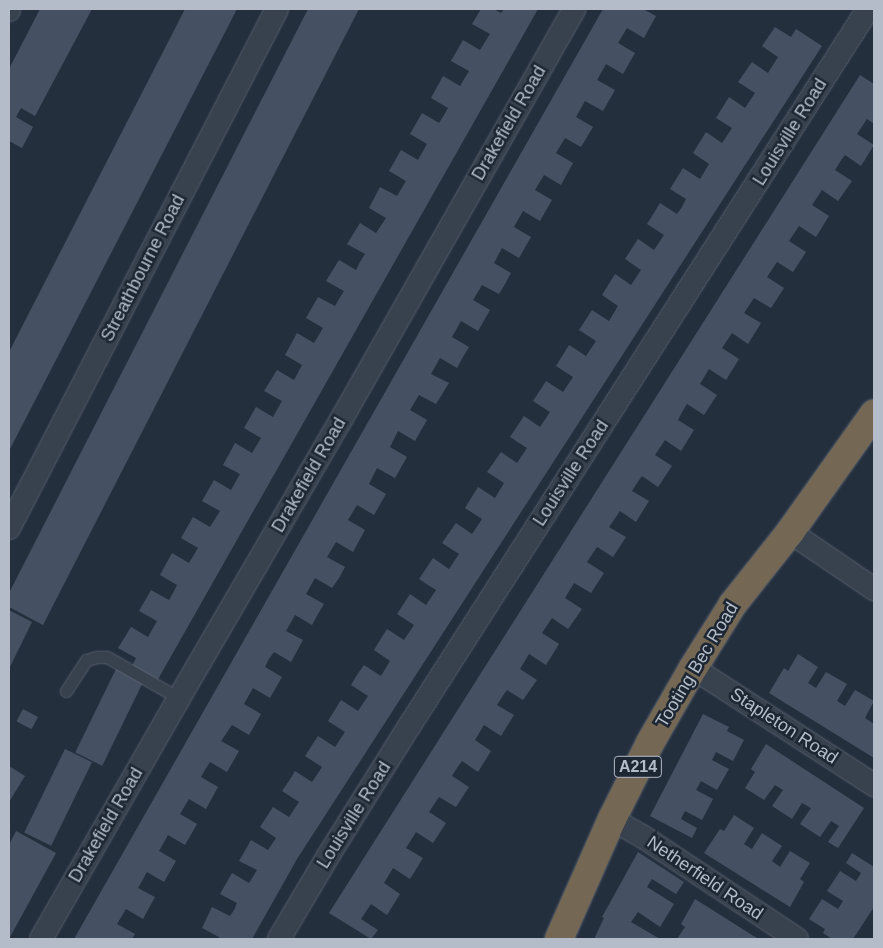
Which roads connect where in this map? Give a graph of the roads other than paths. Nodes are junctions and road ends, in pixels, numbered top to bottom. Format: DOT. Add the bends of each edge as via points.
graph roads {
  1 [pos="277,9"];
  2 [pos="574,9"];
  3 [pos="868,9"];
  4 [pos="874,414"];
  5 [pos="9,528"];
  6 [pos="790,532"];
  7 [pos="874,589"];
  8 [pos="693,668"];
  9 [pos="66,690"];
  10 [pos="179,698"];
  11 [pos="874,785"];
  12 [pos="612,819"];
  13 [pos="41,939"];
  14 [pos="279,939"];
  15 [pos="559,939"];
  16 [pos="797,939"];
  1 -- 5 [label="street, Streathbourne Road"];
  2 -- 10 [label="street, Drakefield Road"];
  3 -- 14 [label="street, Louisville Road" via="405,734"];
  4 -- 6 [label="highway, Tooting Bec Road / A214"];
  6 -- 7 [label="street"];
  6 -- 8 [label="highway, Tooting Bec Road / A214" via="734,604"];
  8 -- 11 [label="street, Stapleton Road"];
  8 -- 12 [label="highway, Tooting Bec Road / A214"];
  9 -- 10 [label="lane" via="86,660 107,657"];
  10 -- 13 [label="street, Drakefield Road"];
  12 -- 15 [label="highway, Tooting Bec Road / A214"];
  12 -- 16 [label="street, Netherfield Road"];
}
